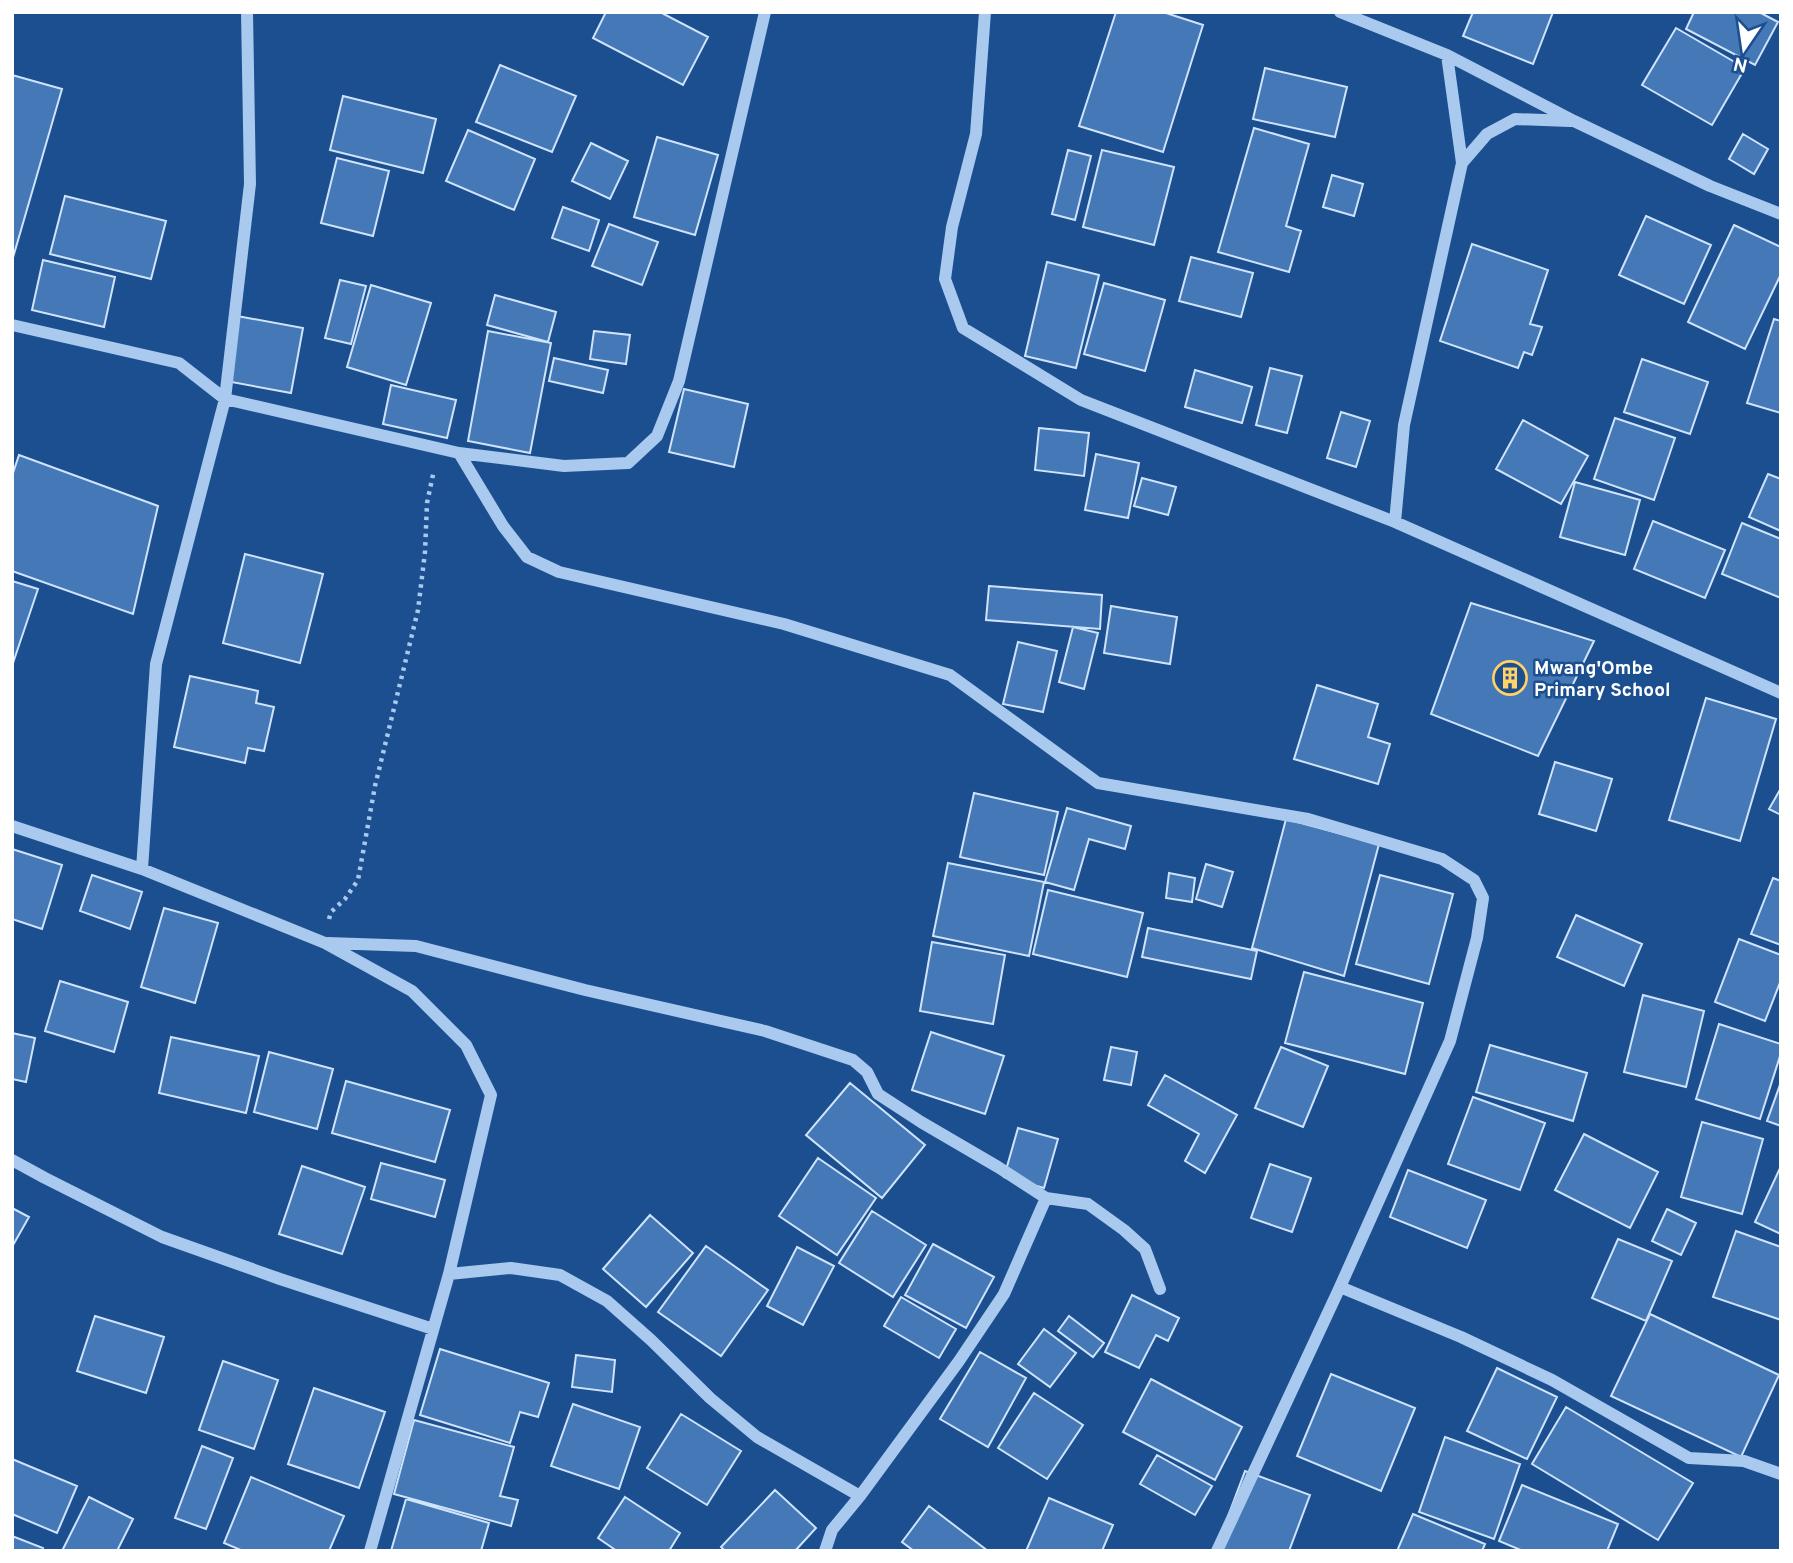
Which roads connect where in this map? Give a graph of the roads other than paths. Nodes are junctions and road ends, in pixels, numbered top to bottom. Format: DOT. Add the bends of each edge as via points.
graph roads {
  1 [pos="247,12"];
  2 [pos="765,12"];
  3 [pos="985,12"];
  4 [pos="1340,12"];
  5 [pos="1447,55"];
  6 [pos="1573,121"];
  7 [pos="1462,163"];
  8 [pos="1781,214"];
  9 [pos="12,325"];
  10 [pos="225,399"];
  11 [pos="459,453"];
  12 [pos="1395,522"];
  13 [pos="1781,693"];
  14 [pos="12,826"];
  15 [pos="142,869"];
  16 [pos="325,943"];
  17 [pos="12,1160"];
  18 [pos="1046,1198"];
  19 [pos="449,1274"];
  20 [pos="1340,1287"];
  21 [pos="1160,1289"];
  22 [pos="433,1329"];
  23 [pos="1781,1474"];
  24 [pos="859,1496"];
  25 [pos="370,1551"];
  26 [pos="825,1551"];
  27 [pos="1217,1551"];
  1 -- 10 [label="street" via="250,184"];
  2 -- 11 [label="street" via="679,382 656,436 628,463 564,466"];
  3 -- 12 [label="street" via="976,134 952,227 945,279 963,328 1081,400"];
  4 -- 5 [label="street"];
  5 -- 6 [label="street"];
  5 -- 7 [label="street"];
  6 -- 7 [label="street" via="1515,119 1487,134"];
  6 -- 8 [label="street"];
  7 -- 12 [label="street" via="1404,425"];
  9 -- 10 [label="street" via="180,363"];
  10 -- 11 [label="street"];
  10 -- 15 [label="street" via="156,664"];
  11 -- 20 [label="street" via="527,557 559,572 784,624 950,675 1098,783 1308,819 1441,859 1474,880 1483,898 1450,1041"];
  12 -- 13 [label="street"];
  14 -- 15 [label="street"];
  15 -- 16 [label="street"];
  16 -- 18 [label="street" via="416,946 765,1031 853,1060 867,1072 878,1094"];
  16 -- 19 [label="street" via="412,991 466,1045 491,1096"];
  17 -- 22 [label="street" via="162,1237"];
  18 -- 21 [label="street" via="1087,1204 1124,1230 1144,1249"];
  18 -- 24 [label="street" via="1004,1294"];
  19 -- 22 [label="street"];
  19 -- 24 [label="street" via="511,1268 560,1275 607,1301 757,1437"];
  20 -- 23 [label="street" via="1552,1380 1689,1458 1744,1461"];
  20 -- 27 [label="street"];
  22 -- 25 [label="street"];
  24 -- 26 [label="street" via="832,1530"];
}
